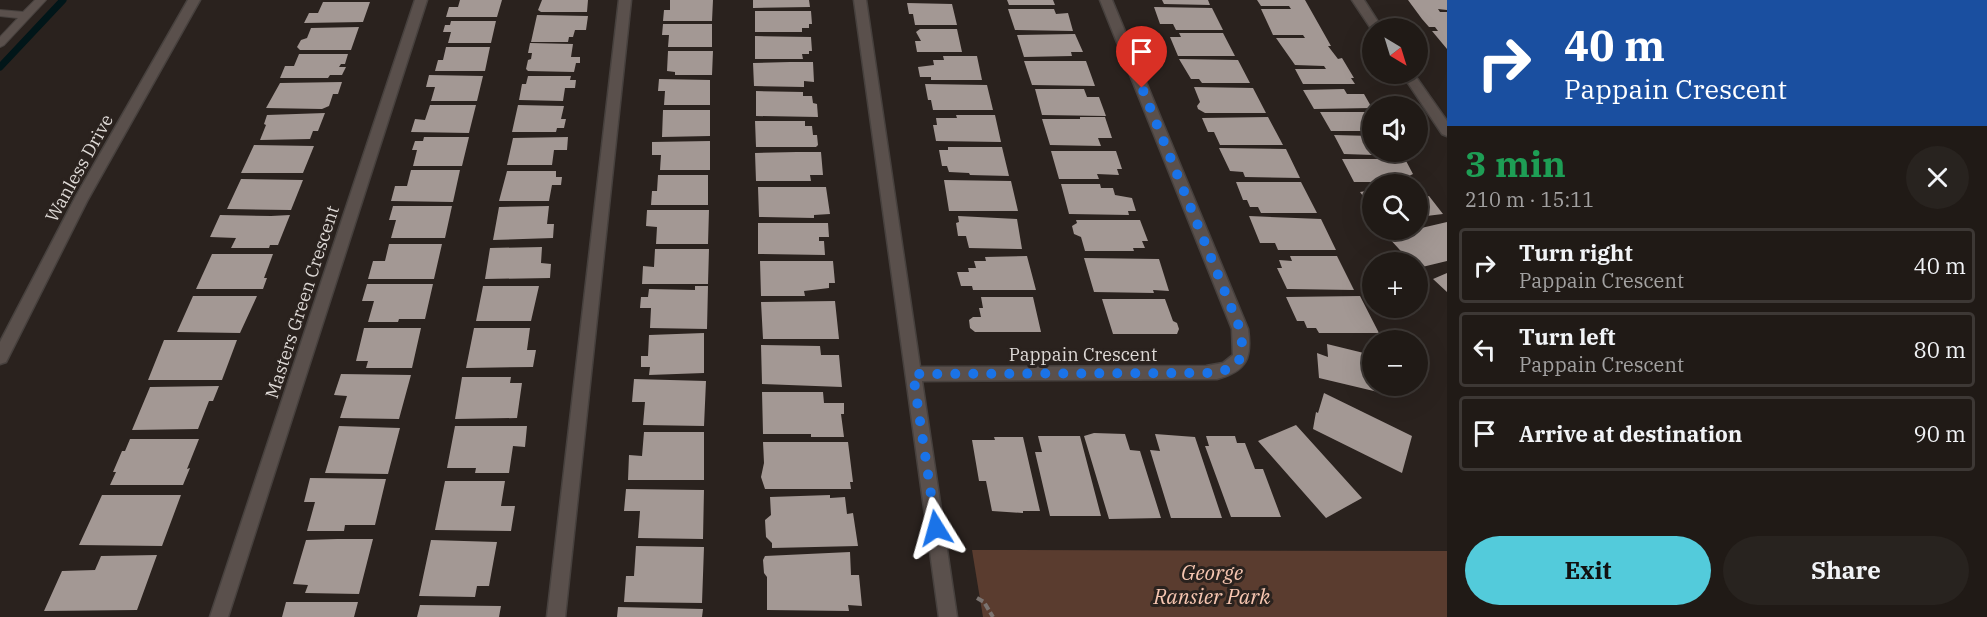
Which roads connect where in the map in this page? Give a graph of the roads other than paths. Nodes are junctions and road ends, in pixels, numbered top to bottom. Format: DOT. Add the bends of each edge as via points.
graph roads {
  1 [pos="41,0"];
  2 [pos="194,0"];
  3 [pos="421,0"];
  4 [pos="625,0"];
  5 [pos="860,0"];
  6 [pos="1106,0"];
  7 [pos="1358,0"];
  8 [pos="0,13"];
  9 [pos="26,16"];
  10 [pos="1370,18"];
  11 [pos="0,43"];
  12 [pos="1415,84"];
  13 [pos="1447,131"];
  14 [pos="0,357"];
  15 [pos="913,374"];
  16 [pos="219,617"];
  17 [pos="556,617"];
  18 [pos="948,617"];
  1 -- 9 [label="lane"];
  2 -- 14 [label="street, Wanless Drive" via="81,200"];
  3 -- 16 [label="street, Masters Green Crescent"];
  4 -- 17 [label="street"];
  5 -- 15 [label="street"];
  6 -- 15 [label="street, Pappain Crescent" via="1240,329 1244,350 1235,366 1223,372"];
  7 -- 10 [label="street"];
  8 -- 9 [label="lane"];
  9 -- 11 [label="lane"];
  12 -- 13 [label="street"];
  15 -- 18 [label="street"];
}
